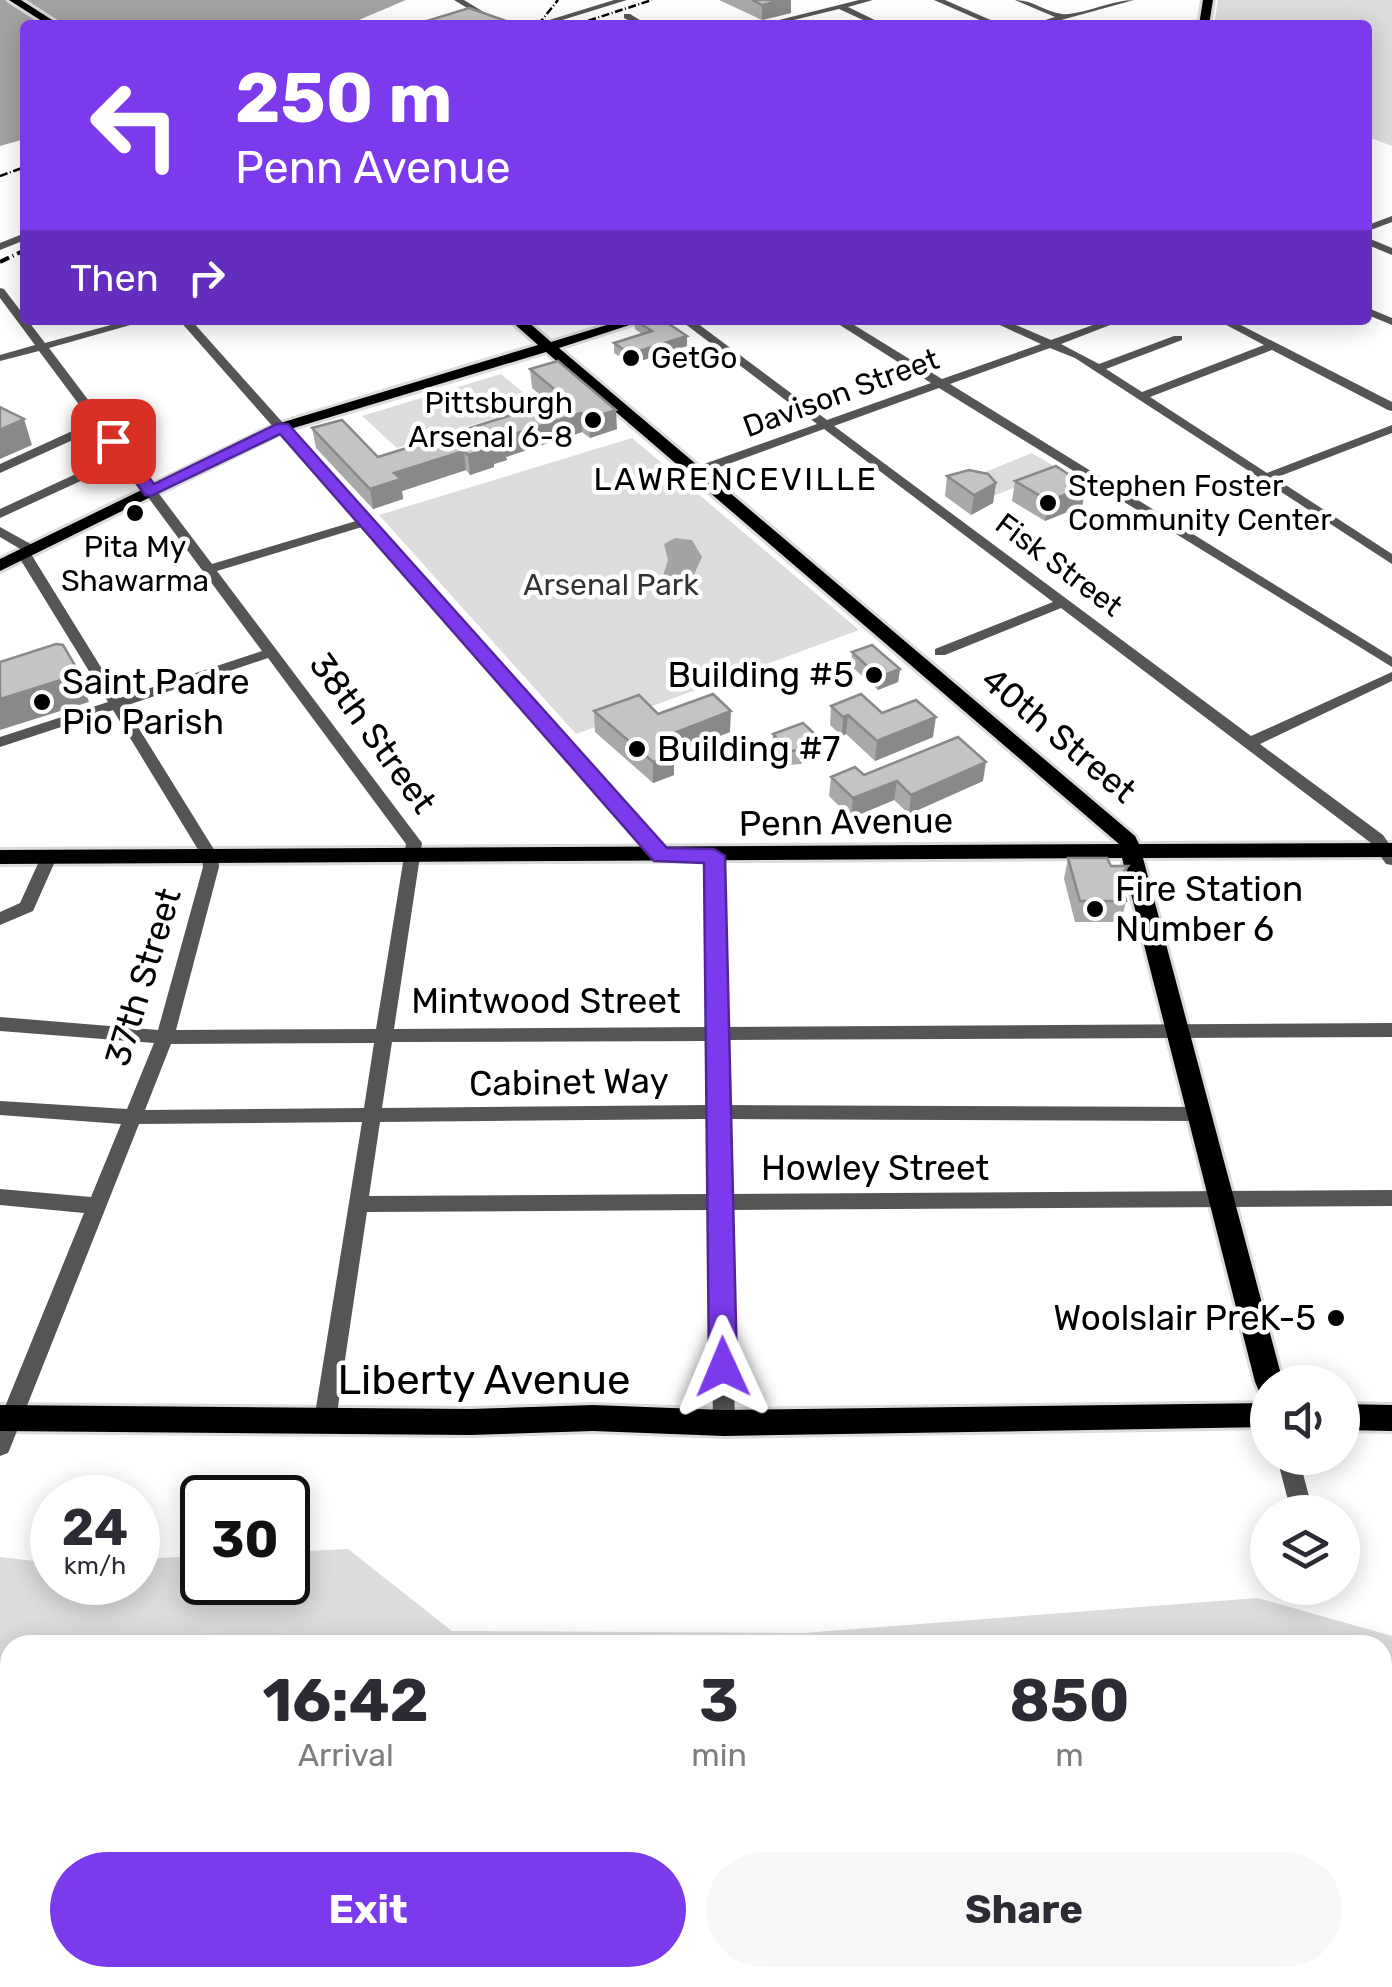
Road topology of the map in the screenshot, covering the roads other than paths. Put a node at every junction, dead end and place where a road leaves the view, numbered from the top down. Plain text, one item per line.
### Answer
1 (14, 0) edge
2 (458, 0) edge
3 (624, 0) edge
4 (869, 0) edge
5 (938, 0) edge
6 (1019, 0) edge
7 (1130, 0) edge
8 (840, 7) junction
9 (627, 16) dead end
10 (1062, 18) junction
11 (47, 20) edge
12 (492, 20) edge
13 (554, 20) edge
14 (635, 20) edge
15 (784, 20) edge
16 (869, 20) edge
17 (986, 20) edge
18 (1054, 20) edge
19 (1067, 20) edge
20 (0, 291) edge
21 (20, 318) edge
22 (26, 325) edge
23 (123, 325) edge
24 (190, 325) edge
25 (523, 325) edge
26 (620, 325) edge
27 (693, 325) edge
28 (846, 325) edge
29 (1008, 325) edge
30 (1232, 325) edge
31 (1101, 326) edge
32 (1178, 338) dead end
33 (1052, 344) junction
34 (547, 346) junction
35 (1272, 346) junction
36 (42, 347) junction
37 (0, 358) edge
38 (1098, 368) junction
39 (940, 384) junction
40 (1142, 396) junction
41 (1392, 407) edge
42 (99, 423) junction
43 (826, 425) junction
44 (282, 427) junction
45 (1392, 429) edge
46 (124, 456) junction
47 (0, 469) edge
48 (694, 472) junction
49 (1264, 478) junction
50 (151, 492) junction
51 (0, 514) edge
52 (366, 522) junction
53 (0, 531) edge
54 (1392, 545) edge
55 (1378, 551) junction
56 (28, 552) junction
57 (1392, 560) edge
58 (0, 566) edge
59 (209, 568) junction
60 (1063, 603) junction
61 (273, 652) junction
62 (940, 652) dead end
63 (1392, 663) edge
64 (1392, 676) edge
65 (116, 703) junction
66 (0, 742) edge
67 (1250, 742) junction
68 (1132, 853) junction
69 (1391, 854) edge
70 (415, 855) junction
71 (49, 856) junction
72 (210, 856) junction
73 (662, 856) junction
74 (714, 856) junction
75 (0, 857) edge
76 (0, 918) edge
77 (0, 1024) edge
78 (1178, 1030) junction
79 (1392, 1030) edge
80 (717, 1033) junction
81 (386, 1034) junction
82 (165, 1037) junction
83 (0, 1108) edge
84 (718, 1114) junction
85 (1200, 1114) junction
86 (373, 1116) junction
87 (132, 1118) junction
88 (0, 1197) edge
89 (1392, 1198) edge
90 (1222, 1199) junction
91 (720, 1202) junction
92 (360, 1204) junction
93 (97, 1206) junction
94 (1265, 1365) edge
95 (1250, 1416) edge
96 (1360, 1417) edge
97 (1392, 1418) edge
98 (325, 1420) junction
99 (724, 1422) junction
100 (3, 1428) edge

1 - 11 main road
2 - 12 street
3 - 13 street
4 - 8 street
5 - 17 street
6 - 10 street
7 - 10 street
8 - 15 street
8 - 16 street
9 - 14 street
10 - 18 street
10 - 19 street
20 - 21 street, 38th Street
22 - 36 street, 38th Street
23 - 36 street
24 - 44 street
25 - 34 main road, 40th Street
26 - 34 main road
27 - 43 street, Fisk Street
28 - 39 street
29 - 33 street
30 - 35 street
31 - 33 street, Davison Street
32 - 38 street
33 - 38 street
33 - 39 street, Davison Street
34 - 44 main road
34 - 48 main road, 40th Street
35 - 40 street
35 - 41 street
36 - 37 street
36 - 42 street, 38th Street
38 - 40 street
39 - 43 street, Davison Street
39 - 63 street
40 - 49 street
42 - 46 street, 38th Street
42 - 47 street
43 - 48 street, Davison Street
43 - 60 street, Fisk Street
44 - 50 main road
44 - 52 street
45 - 49 street
46 - 50 street, 38th Street
46 - 51 street
48 - 68 main road, 40th Street
49 - 55 street
50 - 56 main road
50 - 59 street, 38th Street
52 - 59 street
52 - 73 street
53 - 56 street, 37th Street
54 - 55 street
55 - 57 street
56 - 58 main road
56 - 65 street, 37th Street
59 - 61 street, 38th Street
60 - 62 street
60 - 67 street, Fisk Street
61 - 65 street
61 - 70 street, 38th Street
64 - 67 street
65 - 66 street
65 - 72 street, 37th Street
67 - 69 street, Fisk Street
68 - 69 main road, Penn Avenue
68 - 74 main road, Penn Avenue
68 - 78 main road, 40th Street
70 - 72 main road, Penn Avenue
70 - 73 main road, Penn Avenue
70 - 81 street, 38th Street
71 - 72 main road, Penn Avenue
71 - 75 main road, Penn Avenue
71 - 76 street
72 - 82 street, 37th Street
73 - 74 main road, Penn Avenue
74 - 80 street
77 - 82 street, Mintwood Street
78 - 79 street, Mintwood Street
78 - 80 street, Mintwood Street
78 - 85 main road, 40th Street
80 - 81 street, Mintwood Street
80 - 84 street
81 - 82 street, Mintwood Street
81 - 86 street, 38th Street
82 - 87 street, 37th Street
83 - 87 street, Cabinet Way
84 - 85 street, Cabinet Way
84 - 86 street, Cabinet Way
84 - 91 street
85 - 90 main road, 40th Street
86 - 87 street, Cabinet Way
86 - 92 street, 38th Street
87 - 93 street, 37th Street
88 - 93 street
89 - 90 street, Howley Street
90 - 91 street, Howley Street
90 - 94 main road, 40th Street
91 - 92 street, Howley Street
91 - 99 street
92 - 98 street, 38th Street
93 - 100 street, 37th Street
95 - 99 main road, Liberty Avenue
96 - 97 main road
98 - 99 main road, Liberty Avenue
98 - 100 main road, Liberty Avenue

